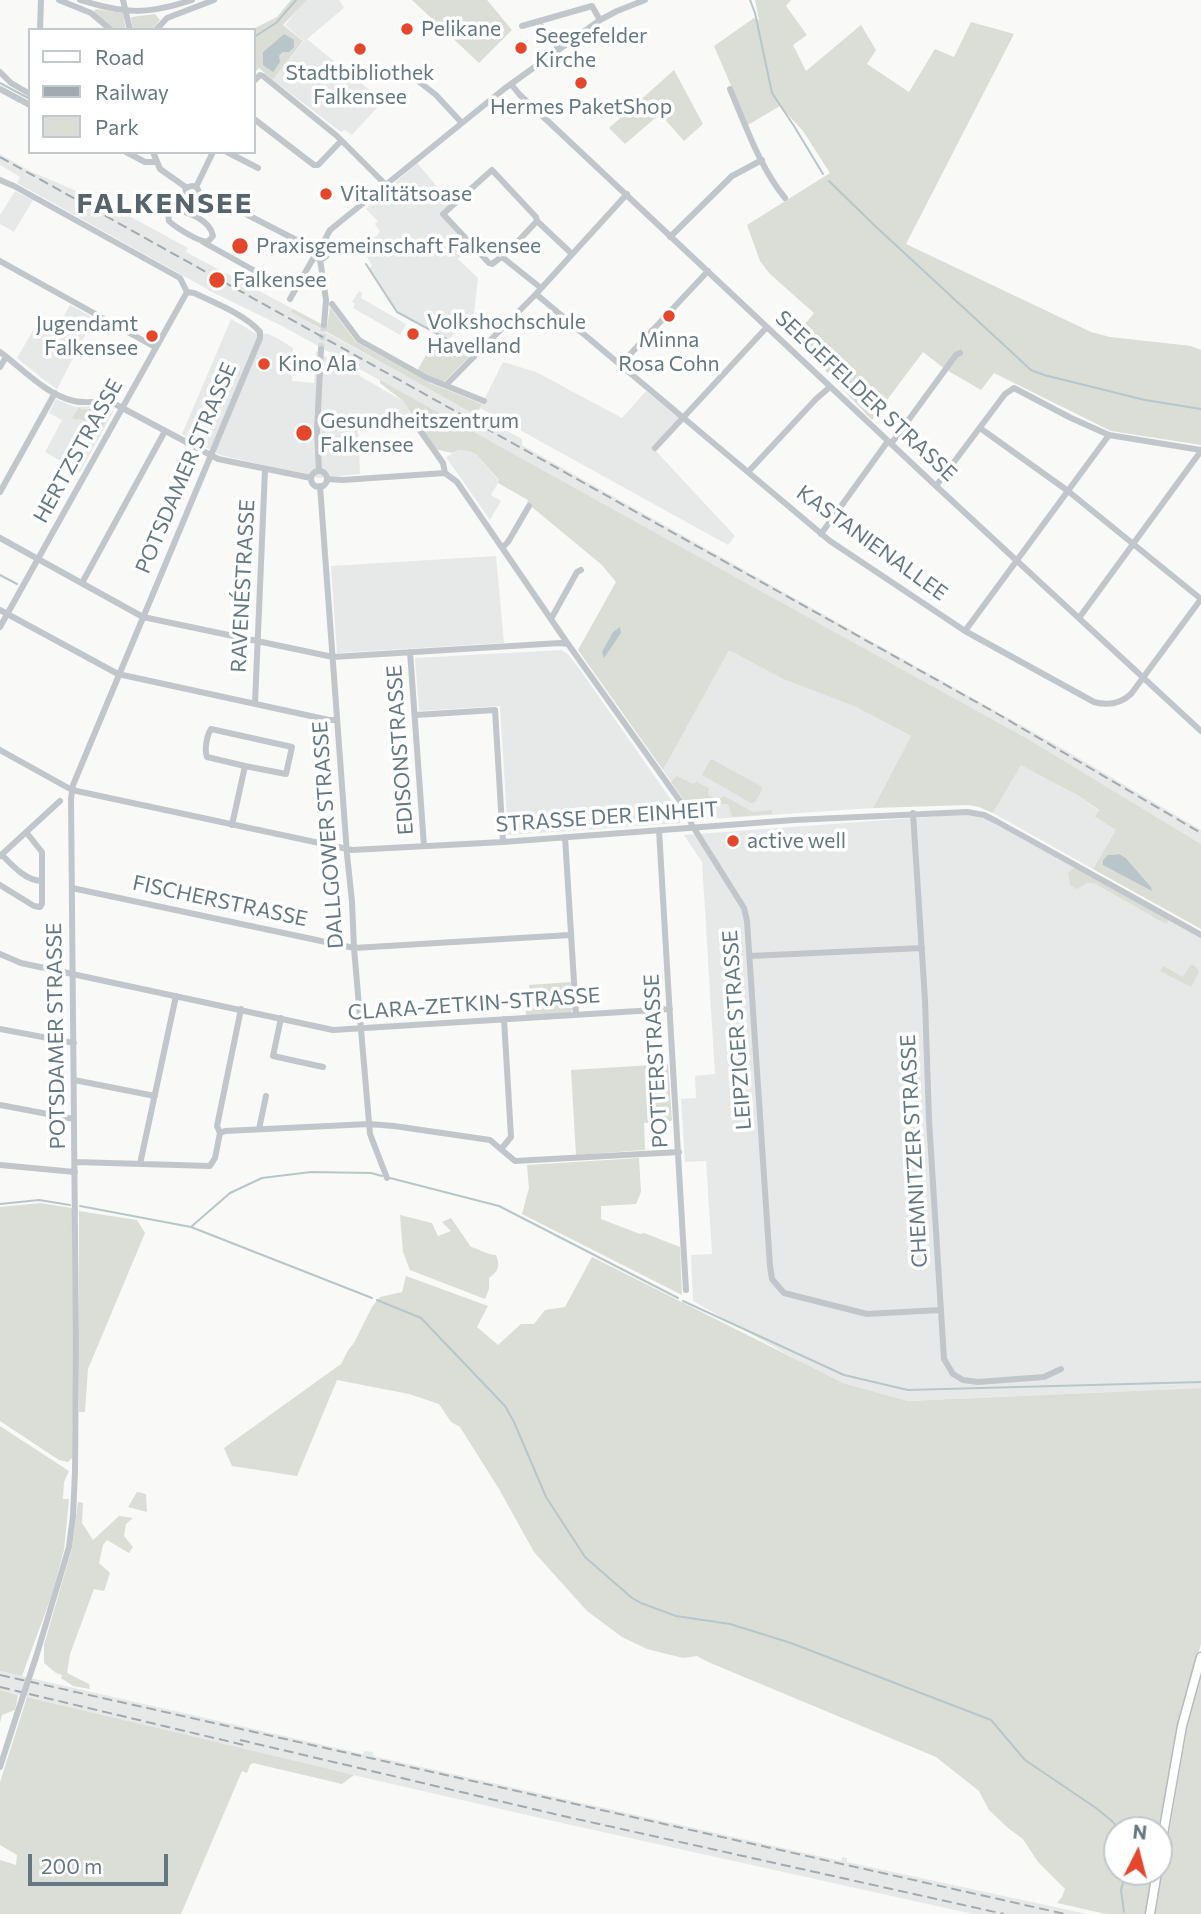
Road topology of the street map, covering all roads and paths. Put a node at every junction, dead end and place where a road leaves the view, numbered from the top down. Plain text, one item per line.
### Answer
1 (41, 0) edge
2 (59, 0) edge
3 (80, 0) edge
4 (124, 0) edge
5 (192, 0) edge
6 (214, 0) edge
7 (645, 0) edge
8 (93, 4) junction
9 (159, 9) junction
10 (126, 12) junction
11 (91, 13) junction
12 (600, 20) junction
13 (164, 21) junction
14 (538, 22) junction
15 (523, 26) dead end
16 (40, 28) edge
17 (108, 28) edge
18 (130, 28) edge
19 (158, 28) edge
20 (558, 48) junction
21 (399, 66) dead end
22 (0, 72) edge
23 (256, 79) edge
24 (511, 84) junction
25 (0, 89) edge
26 (730, 89) dead end
27 (28, 93) edge
28 (28, 104) edge
29 (256, 121) edge
30 (461, 122) junction
31 (341, 141) junction
32 (130, 154) edge
33 (154, 154) edge
34 (212, 154) edge
35 (231, 154) edge
36 (762, 160) junction
37 (156, 162) junction
38 (258, 168) dead end
39 (0, 180) edge
40 (386, 185) junction
41 (196, 187) junction
42 (187, 188) junction
43 (627, 194) junction
44 (199, 195) junction
45 (785, 198) dead end
46 (189, 199) junction
47 (172, 208) junction
48 (197, 217) junction
49 (537, 221) junction
50 (670, 237) junction
51 (203, 242) junction
52 (323, 243) junction
53 (312, 248) junction
54 (572, 254) junction
55 (502, 257) junction
56 (317, 258) junction
57 (0, 261) edge
58 (708, 271) junction
59 (290, 282) dead end
60 (538, 291) junction
61 (187, 292) junction
62 (290, 299) dead end
63 (332, 304) dead end
64 (324, 324) tunnel mouth
65 (767, 327) junction
66 (155, 347) junction
67 (321, 349) tunnel mouth
68 (960, 353) dead end
69 (3, 354) edge
70 (620, 365) junction
71 (0, 367) edge
72 (446, 385) junction
73 (830, 387) junction
74 (55, 393) junction
75 (484, 401) dead end
76 (122, 407) junction
77 (683, 417) junction
78 (414, 422) dead end
79 (980, 428) junction
80 (165, 432) junction
81 (1109, 435) junction
82 (889, 442) junction
83 (655, 448) dead end
84 (1201, 451) edge
85 (211, 456) junction
86 (265, 470) junction
87 (319, 471) junction
88 (748, 472) junction
89 (445, 473) junction
90 (311, 478) junction
91 (327, 479) junction
92 (320, 486) junction
93 (936, 486) junction
94 (1068, 491) junction
95 (0, 492) edge
96 (529, 506) dead end
97 (821, 534) junction
98 (0, 538) edge
99 (1133, 544) junction
100 (503, 547) junction
101 (37, 559) junction
102 (1017, 559) junction
103 (581, 570) dead end
104 (82, 583) junction
105 (1201, 599) edge
106 (0, 610) edge
107 (7, 614) junction
108 (143, 617) junction
109 (1079, 618) junction
110 (551, 619) junction
111 (0, 627) edge
112 (965, 631) junction
113 (258, 641) junction
114 (568, 644) junction
115 (410, 652) junction
116 (333, 657) junction
117 (118, 674) junction
118 (1143, 677) junction
119 (255, 703) junction
120 (416, 715) junction
121 (337, 720) junction
122 (1201, 731) edge
123 (0, 750) edge
124 (245, 766) junction
125 (72, 790) junction
126 (60, 801) dead end
127 (913, 813) junction
128 (232, 825) junction
129 (695, 828) junction
130 (659, 830) junction
131 (26, 832) junction
132 (565, 837) junction
133 (503, 842) junction
134 (424, 846) junction
135 (346, 849) junction
136 (1, 854) edge
137 (41, 881) junction
138 (0, 885) edge
139 (72, 888) junction
140 (570, 935) junction
141 (1201, 935) edge
142 (354, 948) junction
143 (922, 948) junction
144 (0, 954) edge
145 (750, 956) junction
146 (73, 974) junction
147 (176, 996) junction
148 (241, 1009) junction
149 (670, 1009) junction
150 (576, 1014) junction
151 (281, 1018) junction
152 (504, 1018) junction
153 (0, 1029) edge
154 (361, 1029) junction
155 (74, 1043) junction
156 (323, 1067) dead end
157 (74, 1080) junction
158 (155, 1096) junction
159 (266, 1096) dead end
160 (0, 1105) edge
161 (74, 1119) junction
162 (369, 1124) junction
163 (259, 1129) junction
164 (220, 1133) junction
165 (502, 1148) junction
166 (679, 1152) junction
167 (75, 1162) junction
168 (140, 1164) junction
169 (0, 1165) edge
170 (75, 1172) junction
171 (387, 1178) dead end
172 (686, 1290) dead end
173 (940, 1310) junction
174 (1061, 1369) dead end
175 (1201, 1657) edge
176 (0, 1767) edge
177 (1166, 1816) edge
178 (1155, 1886) edge
179 (1150, 1913) edge

1 - 16 street
2 - 11 street
3 - 8 street
4 - 10 street
5 - 9 street
6 - 13 street
7 - 12 street
8 - 10 street
8 - 11 street
9 - 10 street
9 - 13 street
10 - 18 street
11 - 17 street
12 - 14 street
12 - 20 street
13 - 19 street
14 - 15 street
14 - 20 street
20 - 24 street
21 - 30 street
22 - 27 street
23 - 31 street
24 - 30 street
24 - 43 street, SEEGEFELDER STRASSE
25 - 28 street
26 - 36 street
29 - 31 street
30 - 40 street
31 - 40 street
32 - 37 street
33 - 37 street
34 - 41 street
35 - 38 street
36 - 45 street
36 - 50 street
37 - 42 street
39 - 61 street
40 - 52 street
41 - 42 street
41 - 44 street
42 - 46 street
43 - 50 street, SEEGEFELDER STRASSE
43 - 54 street
44 - 46 street
44 - 53 street
46 - 47 street
46 - 48 street
47 - 48 street
47 - 51 street
48 - 51 street
49 - 54 street
49 - 55 street
49 - 55 street
50 - 58 street, SEEGEFELDER STRASSE
51 - 59 street
52 - 53 street
52 - 56 street
53 - 56 street
54 - 60 street
55 - 60 street, KASTANIENALLEE
56 - 62 street
56 - 64 street
57 - 66 street
58 - 65 street, SEEGEFELDER STRASSE
58 - 70 street
60 - 70 street, KASTANIENALLEE
60 - 72 street
61 - 66 street, HERTZSTRASSE
61 - 85 street, POTSDAMER STRASSE
63 - 72 street
65 - 73 street, SEEGEFELDER STRASSE
65 - 77 street
66 - 76 street, HERTZSTRASSE
67 - 87 street
68 - 82 street
69 - 71 street
69 - 74 street
70 - 77 street, KASTANIENALLEE
72 - 75 street
73 - 82 street, SEEGEFELDER STRASSE
73 - 88 street
74 - 76 street
74 - 95 street
76 - 80 street
76 - 101 street, HERTZSTRASSE
77 - 83 street
77 - 88 street, KASTANIENALLEE
78 - 89 street, LEIPZIGER STRASSE
79 - 81 street
79 - 93 street
79 - 94 street
80 - 85 street
80 - 104 street
81 - 84 street
81 - 94 street
82 - 93 street, SEEGEFELDER STRASSE
82 - 97 street
84 - 99 street
85 - 86 street
85 - 108 street, POTSDAMER STRASSE
86 - 90 street
86 - 113 street, RAVENÉSTRASSE
87 - 90 street
87 - 91 street
88 - 97 street, KASTANIENALLEE
89 - 91 street
89 - 100 street, LEIPZIGER STRASSE
90 - 92 street
91 - 92 street
92 - 116 street, DALLGOWER STRASSE
93 - 102 street, SEEGEFELDER STRASSE
94 - 99 street
94 - 102 street
96 - 100 street
97 - 112 street, KASTANIENALLEE
98 - 101 street
99 - 105 street
99 - 109 street
100 - 110 street, LEIPZIGER STRASSE
101 - 104 street
101 - 107 street, HERTZSTRASSE
102 - 109 street, SEEGEFELDER STRASSE
102 - 112 street
103 - 110 street
104 - 108 street
105 - 118 street, KASTANIENALLEE
106 - 107 street
107 - 111 street, HERTZSTRASSE
107 - 117 street
108 - 113 street
108 - 117 street, POTSDAMER STRASSE
109 - 118 street, SEEGEFELDER STRASSE
110 - 114 street, LEIPZIGER STRASSE
112 - 118 street, KASTANIENALLEE
113 - 116 street
113 - 119 street, RAVENÉSTRASSE
114 - 115 street
114 - 129 street, LEIPZIGER STRASSE
115 - 116 street
115 - 120 street, EDISONSTRASSE
116 - 121 street, DALLGOWER STRASSE
117 - 119 street
117 - 125 street, POTSDAMER STRASSE
118 - 122 street, SEEGEFELDER STRASSE
119 - 121 street
120 - 133 street
120 - 134 street, EDISONSTRASSE
121 - 135 street, DALLGOWER STRASSE
123 - 125 street, STRASSE DER EINHEIT
124 - 124 street
124 - 128 street
125 - 128 street, STRASSE DER EINHEIT
125 - 139 street, POTSDAMER STRASSE
126 - 131 street
127 - 129 street, STRASSE DER EINHEIT
127 - 141 street, STRASSE DER EINHEIT
127 - 143 street, CHEMNITZER STRASSE
128 - 135 street, STRASSE DER EINHEIT
129 - 130 street, STRASSE DER EINHEIT
129 - 145 street, LEIPZIGER STRASSE
130 - 132 street, STRASSE DER EINHEIT
130 - 149 street, POTTERSTRASSE
131 - 136 street
131 - 137 street
132 - 133 street, STRASSE DER EINHEIT
132 - 140 street
133 - 134 street, STRASSE DER EINHEIT
134 - 135 street, STRASSE DER EINHEIT
135 - 142 street, DALLGOWER STRASSE
136 - 137 street
137 - 138 street
139 - 142 street, FISCHERSTRASSE
139 - 146 street, POTSDAMER STRASSE
140 - 142 street, FISCHERSTRASSE
140 - 150 street
142 - 154 street, DALLGOWER STRASSE
143 - 145 street
143 - 173 street, CHEMNITZER STRASSE
144 - 146 street, CLARA-ZETKIN-STRASSE
145 - 173 street, LEIPZIGER STRASSE
146 - 147 street, CLARA-ZETKIN-STRASSE
146 - 155 street, POTSDAMER STRASSE
147 - 148 street, CLARA-ZETKIN-STRASSE
147 - 158 street
148 - 151 street, CLARA-ZETKIN-STRASSE
148 - 164 street
149 - 150 street, CLARA-ZETKIN-STRASSE
149 - 166 street, POTTERSTRASSE
150 - 152 street, CLARA-ZETKIN-STRASSE
151 - 154 street, CLARA-ZETKIN-STRASSE
151 - 156 street
152 - 154 street, CLARA-ZETKIN-STRASSE
152 - 165 street
153 - 155 street
154 - 162 street, DALLGOWER STRASSE
155 - 157 street, POTSDAMER STRASSE
157 - 158 street
157 - 161 street, POTSDAMER STRASSE
158 - 168 street
159 - 163 street
160 - 161 street
161 - 167 street, POTSDAMER STRASSE
162 - 163 street
162 - 165 street
162 - 171 street, DALLGOWER STRASSE
163 - 164 street
164 - 168 street
165 - 166 street
166 - 172 street, POTTERSTRASSE
167 - 168 street
167 - 170 street, POTSDAMER STRASSE
169 - 170 street
170 - 176 street, POTSDAMER STRASSE, bridge
173 - 174 street, CHEMNITZER STRASSE
175 - 177 main road
178 - 179 main road

